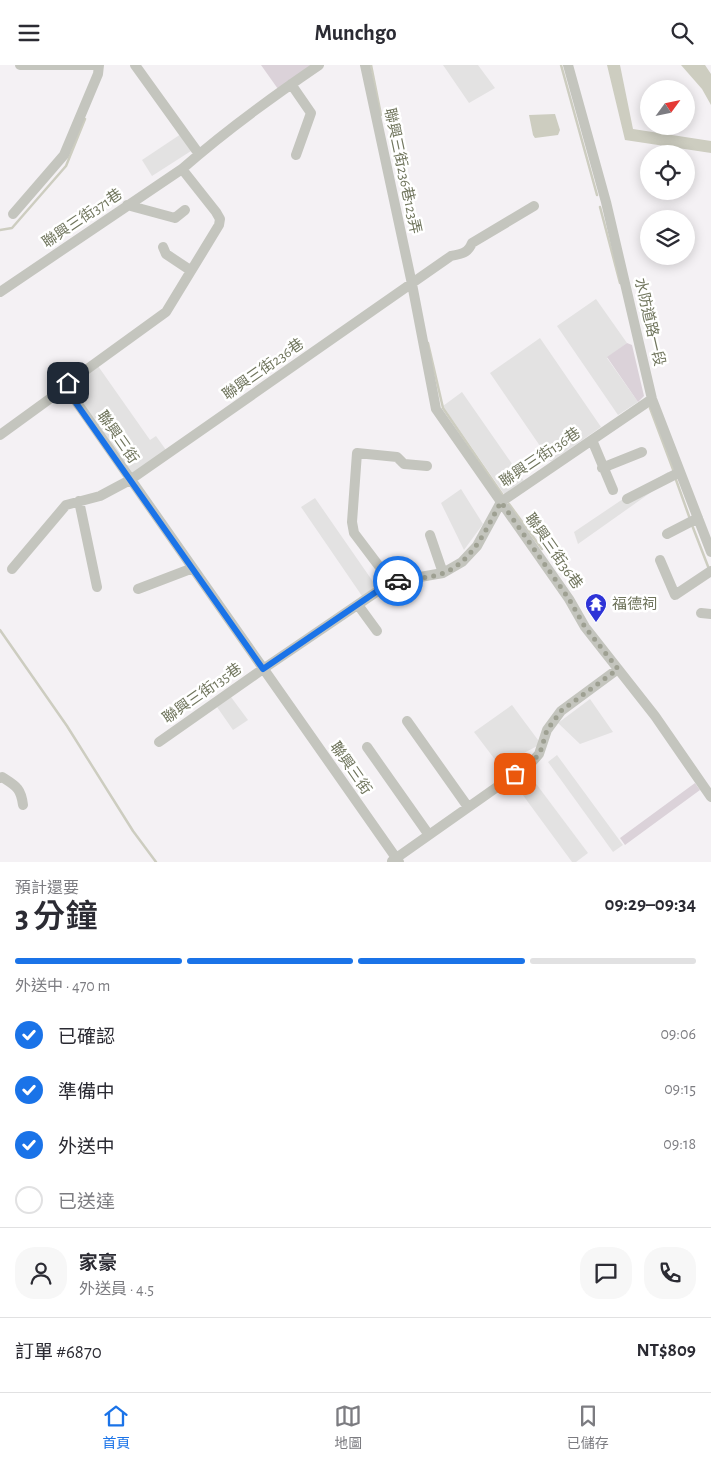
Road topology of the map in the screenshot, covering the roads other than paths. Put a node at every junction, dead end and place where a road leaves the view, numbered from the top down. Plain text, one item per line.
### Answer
1 (20, 65) edge
2 (99, 65) edge
3 (135, 65) edge
4 (319, 65) edge
5 (365, 65) edge
6 (568, 65) edge
7 (291, 84) junction
8 (199, 154) junction
9 (296, 155) dead end
10 (182, 169) junction
11 (127, 205) junction
12 (534, 206) dead end
13 (185, 210) dead end
14 (13, 214) dead end
15 (163, 247) dead end
16 (190, 270) junction
17 (412, 284) junction
18 (0, 292) edge
19 (66, 387) junction
20 (652, 399) junction
21 (0, 435) edge
22 (592, 440) junction
23 (642, 452) dead end
24 (428, 466) dead end
25 (602, 468) junction
26 (677, 474) junction
27 (130, 480) junction
28 (613, 490) dead end
29 (627, 499) dead end
30 (79, 501) junction
31 (501, 502) junction
32 (693, 520) junction
33 (667, 534) dead end
34 (430, 535) dead end
35 (711, 552) edge
36 (660, 560) dead end
37 (193, 568) junction
38 (12, 569) dead end
39 (709, 572) edge
40 (443, 573) junction
41 (392, 581) junction
42 (96, 587) dead end
43 (138, 589) dead end
44 (358, 605) junction
45 (377, 631) dead end
46 (263, 669) junction
47 (618, 669) junction
48 (407, 721) dead end
49 (159, 742) dead end
50 (367, 747) dead end
51 (0, 778) edge
52 (711, 797) edge
53 (23, 805) dead end
54 (468, 807) junction
55 (429, 835) junction
56 (396, 861) edge

1 - 2 street
2 - 14 street
3 - 8 street
4 - 7 street
5 - 17 street, 聯興三街236巷123弄
6 - 20 street, 水防道路一段
7 - 8 street
7 - 9 street
8 - 10 street
10 - 11 street, 聯興三街371巷
10 - 16 street
11 - 13 street
11 - 18 street, 聯興三街371巷
12 - 17 street, 聯興三街236巷
15 - 16 street
16 - 19 street
17 - 27 street, 聯興三街236巷
17 - 31 street
19 - 21 street
19 - 27 street, 聯興三街
20 - 22 street, 聯興三街136巷
20 - 26 street, 水防道路一段
22 - 25 street
22 - 31 street, 聯興三街136巷
23 - 25 street
24 - 41 street
25 - 28 street
26 - 29 street
26 - 32 street, 水防道路一段
27 - 30 street, 聯興三街236巷
27 - 37 street, 聯興三街
30 - 38 street, 聯興三街236巷
30 - 42 street
31 - 40 street, 聯興三街136巷
31 - 47 street, 聯興三街36巷
32 - 33 street
32 - 35 street, 水防道路一段
34 - 40 street
36 - 39 street
37 - 43 street
37 - 46 street, 聯興三街
40 - 41 street, 聯興三街136巷
41 - 44 street, 聯興三街136巷
44 - 45 street
44 - 46 street, 聯興三街136巷
46 - 49 street, 聯興三街135巷
46 - 56 street, 聯興三街
47 - 52 street, 聯興三街36巷
47 - 54 street
48 - 54 street
50 - 55 street
51 - 53 street
54 - 55 street
55 - 56 street

